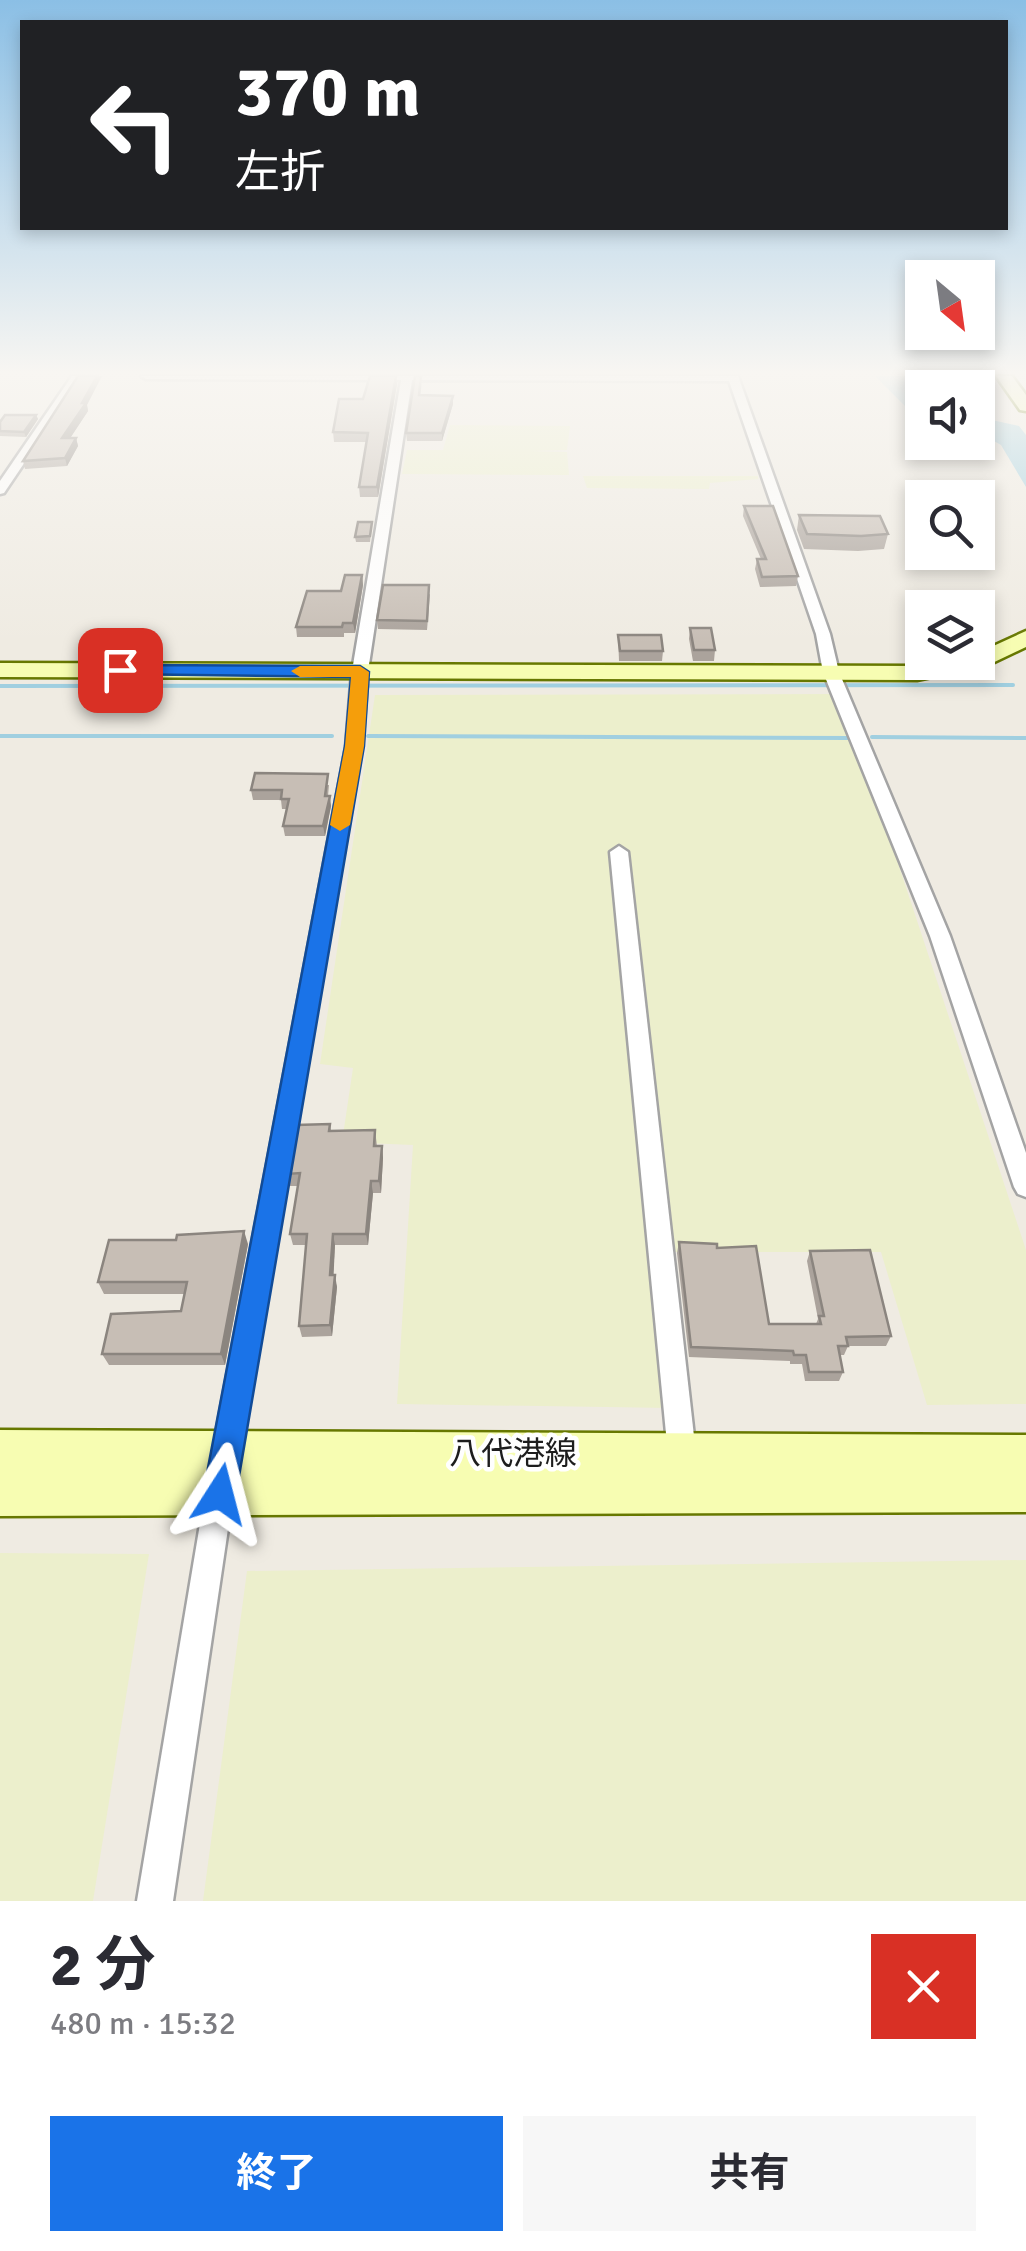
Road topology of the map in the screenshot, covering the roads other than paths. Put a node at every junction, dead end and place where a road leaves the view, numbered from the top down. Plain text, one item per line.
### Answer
1 (17, 465) edge
2 (393, 465) edge
3 (764, 465) edge
4 (0, 490) edge
5 (1026, 638) edge
6 (995, 653) edge
7 (0, 670) edge
8 (905, 674) edge
9 (359, 681) junction
10 (836, 681) junction
11 (619, 852) dead end
12 (1026, 1188) edge
13 (0, 1451) edge
14 (226, 1451) junction
15 (682, 1454) junction
16 (1026, 1456) edge
17 (1026, 1490) edge
18 (0, 1494) edge
19 (220, 1494) junction
20 (155, 1901) edge

1 - 4 street
2 - 9 street
3 - 10 street
5 - 6 street
7 - 9 street
8 - 10 street
9 - 10 street
9 - 14 street
10 - 12 street
11 - 15 street
13 - 14 street, 八代港線
14 - 15 street, 八代港線
14 - 19 street
15 - 16 street, 八代港線
17 - 19 street, 八代港線
18 - 19 street, 八代港線
19 - 20 street

